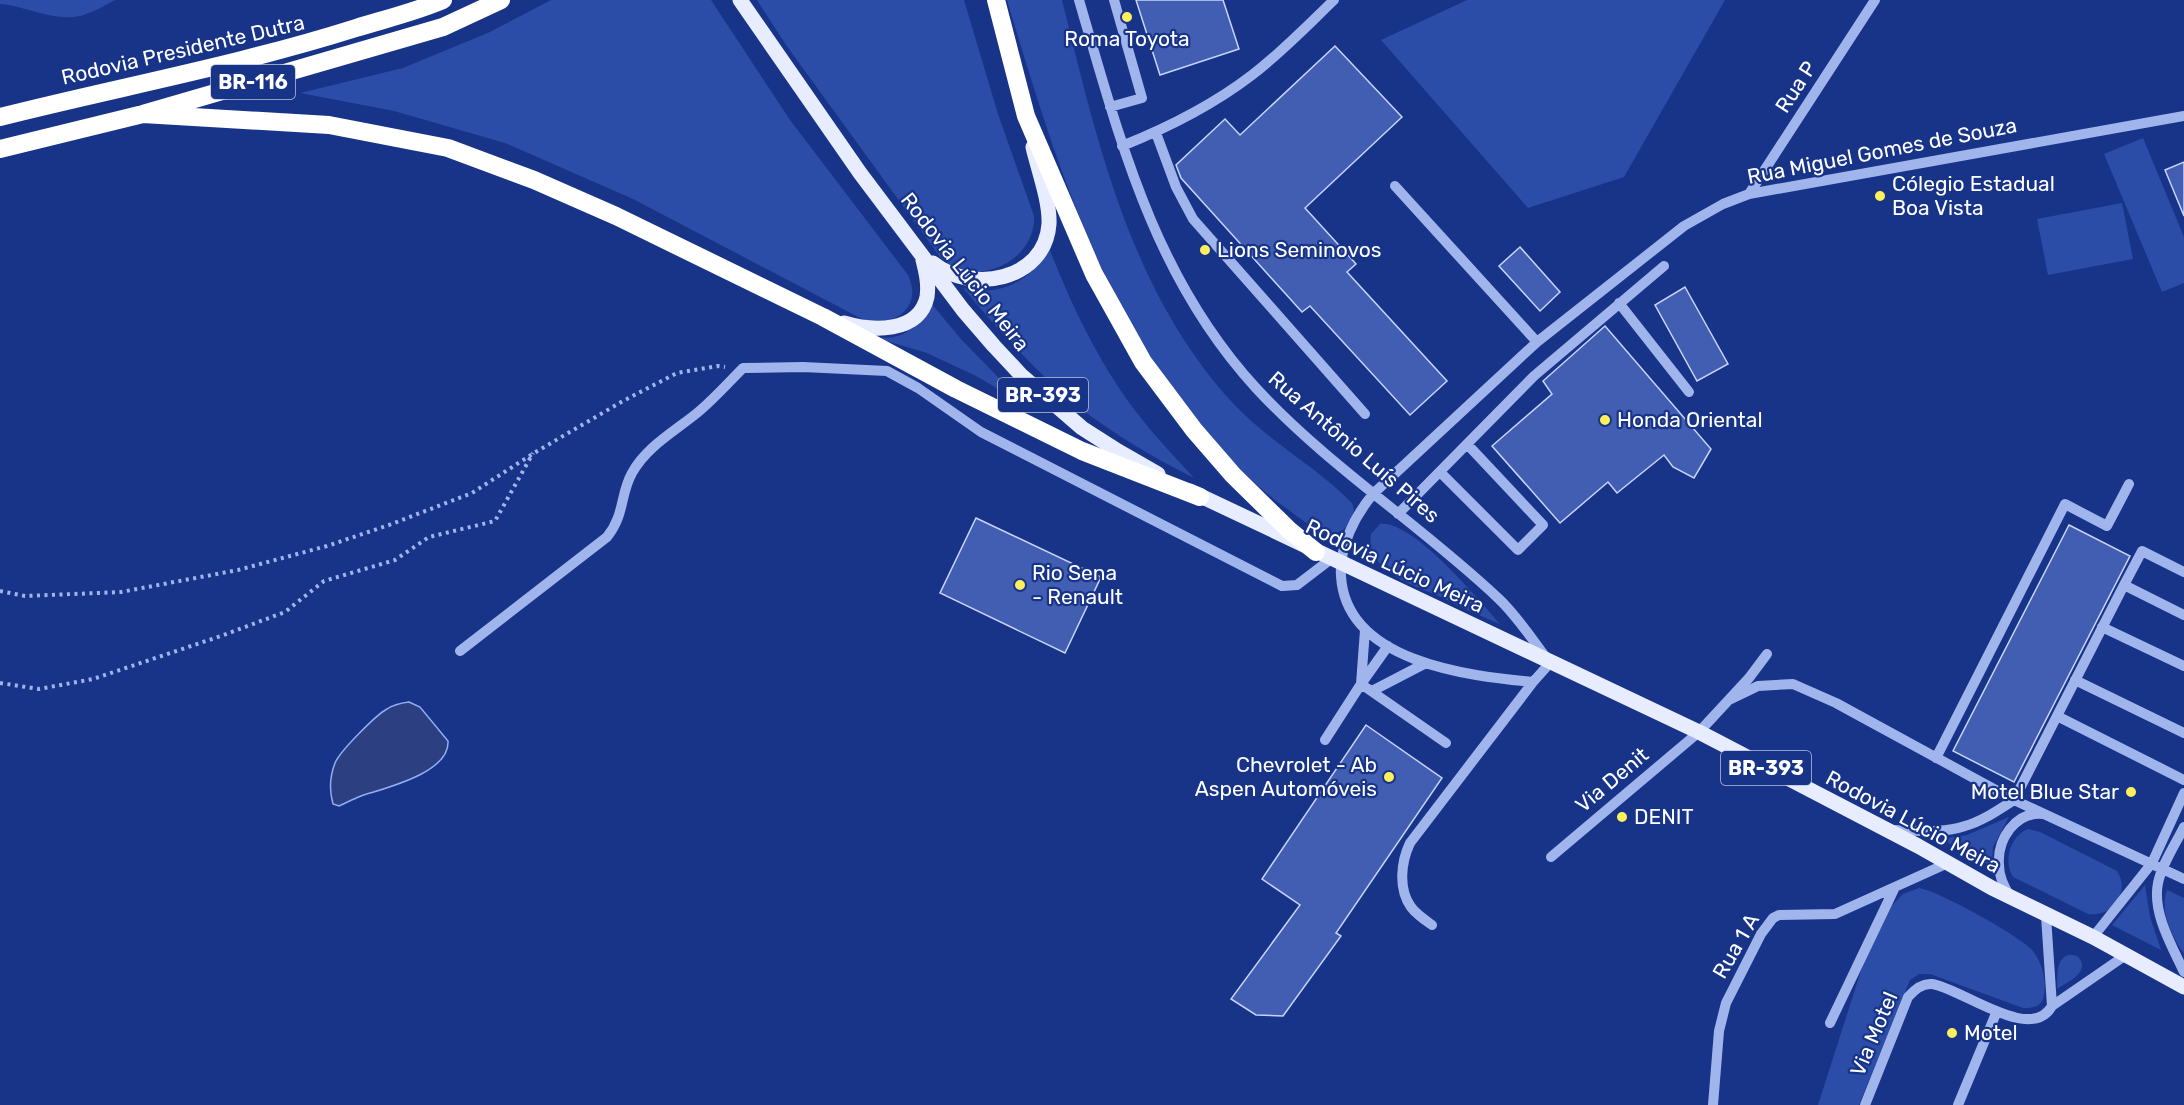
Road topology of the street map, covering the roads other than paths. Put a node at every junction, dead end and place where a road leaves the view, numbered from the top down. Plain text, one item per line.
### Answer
1 (443, 0) edge
2 (501, 0) edge
3 (740, 0) edge
4 (996, 0) edge
5 (1079, 0) edge
6 (1114, 0) edge
7 (1875, 0) edge
8 (1332, 1) edge
9 (1110, 106) junction
10 (143, 114) junction
11 (1026, 116) junction
12 (2184, 116) edge
13 (0, 117) edge
14 (1155, 133) junction
15 (1122, 146) junction
16 (0, 149) edge
17 (1395, 186) dead end
18 (1749, 194) junction
19 (921, 254) junction
20 (1664, 266) dead end
21 (1618, 303) junction
22 (823, 317) junction
23 (1537, 342) junction
24 (889, 363) junction
25 (1689, 392) dead end
26 (1365, 414) dead end
27 (1467, 444) junction
28 (1440, 472) junction
29 (2129, 484) dead end
30 (1374, 493) junction
31 (1200, 497) junction
32 (1398, 513) junction
33 (1329, 558) junction
34 (2184, 573) edge
35 (2124, 585) junction
36 (2184, 615) edge
37 (2102, 627) junction
38 (1365, 630) junction
39 (1388, 646) junction
40 (460, 651) dead end
41 (1767, 654) dead end
42 (1426, 663) junction
43 (1550, 663) junction
44 (2184, 666) edge
45 (2075, 681) junction
46 (1533, 682) junction
47 (1361, 684) junction
48 (1372, 691) junction
49 (1731, 699) junction
50 (2057, 716) junction
51 (1699, 732) junction
52 (2184, 733) edge
53 (1325, 740) dead end
54 (1446, 743) dead end
55 (1936, 758) junction
56 (2184, 780) edge
57 (2184, 793) edge
58 (2014, 800) junction
59 (2046, 815) junction
60 (2184, 827) edge
61 (1883, 830) junction
62 (1551, 857) dead end
63 (1948, 863) junction
64 (2152, 863) junction
65 (2164, 868) junction
66 (2184, 879) edge
67 (1895, 886) junction
68 (2012, 898) junction
69 (2046, 916) junction
70 (1432, 925) dead end
71 (2093, 937) junction
72 (2126, 955) junction
73 (2184, 972) edge
74 (2184, 987) edge
75 (2052, 1006) junction
76 (1998, 1011) junction
77 (1830, 1023) dead end
78 (1713, 1105) edge
79 (1865, 1105) edge
80 (1958, 1105) edge

1 - 13 highway, Rodovia Presidente Dutra / BR-116
2 - 10 highway, Rodovia Presidente Dutra / BR-116
3 - 19 main road, Rodovia Lúcio Meira / BR-393
4 - 11 highway
5 - 9 street, Rua Antônio Luís Pires
6 - 9 street
7 - 18 street, Rua P
8 - 14 street
9 - 15 street, Rua Antônio Luís Pires
10 - 16 highway, Rodovia Presidente Dutra / BR-116
10 - 22 highway
11 - 19 main road
11 - 33 highway
12 - 18 street, Rua Miguel Gomes de Souza
14 - 15 street
14 - 26 street
15 - 30 street, Rua Antônio Luís Pires
17 - 23 street
18 - 23 street, Rua Miguel Gomes de Souza
19 - 22 main road
19 - 31 main road, Rodovia Lúcio Meira / BR-393
20 - 21 street
21 - 25 street
21 - 27 street
22 - 24 highway
23 - 30 street, Rua Miguel Gomes de Souza
24 - 31 highway
24 - 33 street
24 - 40 street
27 - 28 street
27 - 28 street
28 - 32 street
29 - 55 street
30 - 32 street, Rua Antônio Luís Pires
30 - 33 street, Rua Miguel Gomes de Souza
31 - 33 main road, Rodovia Lúcio Meira / BR-393
32 - 43 street, Rua Antônio Luís Pires
33 - 38 street
33 - 43 main road, Rodovia Lúcio Meira / BR-393
34 - 35 street
35 - 36 street
35 - 37 street
37 - 44 street
37 - 45 street
38 - 39 street
38 - 47 street
39 - 42 street
39 - 47 street
41 - 49 street, Via Denit
42 - 46 street
42 - 48 street
43 - 46 street
43 - 51 main road, Rodovia Lúcio Meira / BR-393
45 - 50 street
45 - 52 street
46 - 70 street
47 - 48 street
47 - 53 street
48 - 54 street
49 - 51 street, Via Denit
49 - 55 street
50 - 56 street
50 - 58 street
51 - 61 main road, Rodovia Lúcio Meira / BR-393
51 - 62 street, Via Denit
55 - 58 street
57 - 64 street
58 - 59 street
58 - 61 street
59 - 64 street
59 - 68 street
60 - 65 street
61 - 63 main road, Rodovia Lúcio Meira / BR-393
63 - 67 street, Rua 1 A
63 - 68 main road, Rodovia Lúcio Meira / BR-393
64 - 65 street
64 - 71 street
65 - 66 street
65 - 73 street
67 - 77 street
67 - 78 street, Rua 1 A
68 - 69 main road, Rodovia Lúcio Meira / BR-393
69 - 71 main road, Rodovia Lúcio Meira / BR-393
69 - 75 street
71 - 72 main road, Rodovia Lúcio Meira / BR-393
72 - 74 main road, Rodovia Lúcio Meira / BR-393
72 - 75 street, Via Motel
75 - 76 street, Via Motel
76 - 79 street, Via Motel
76 - 80 street

